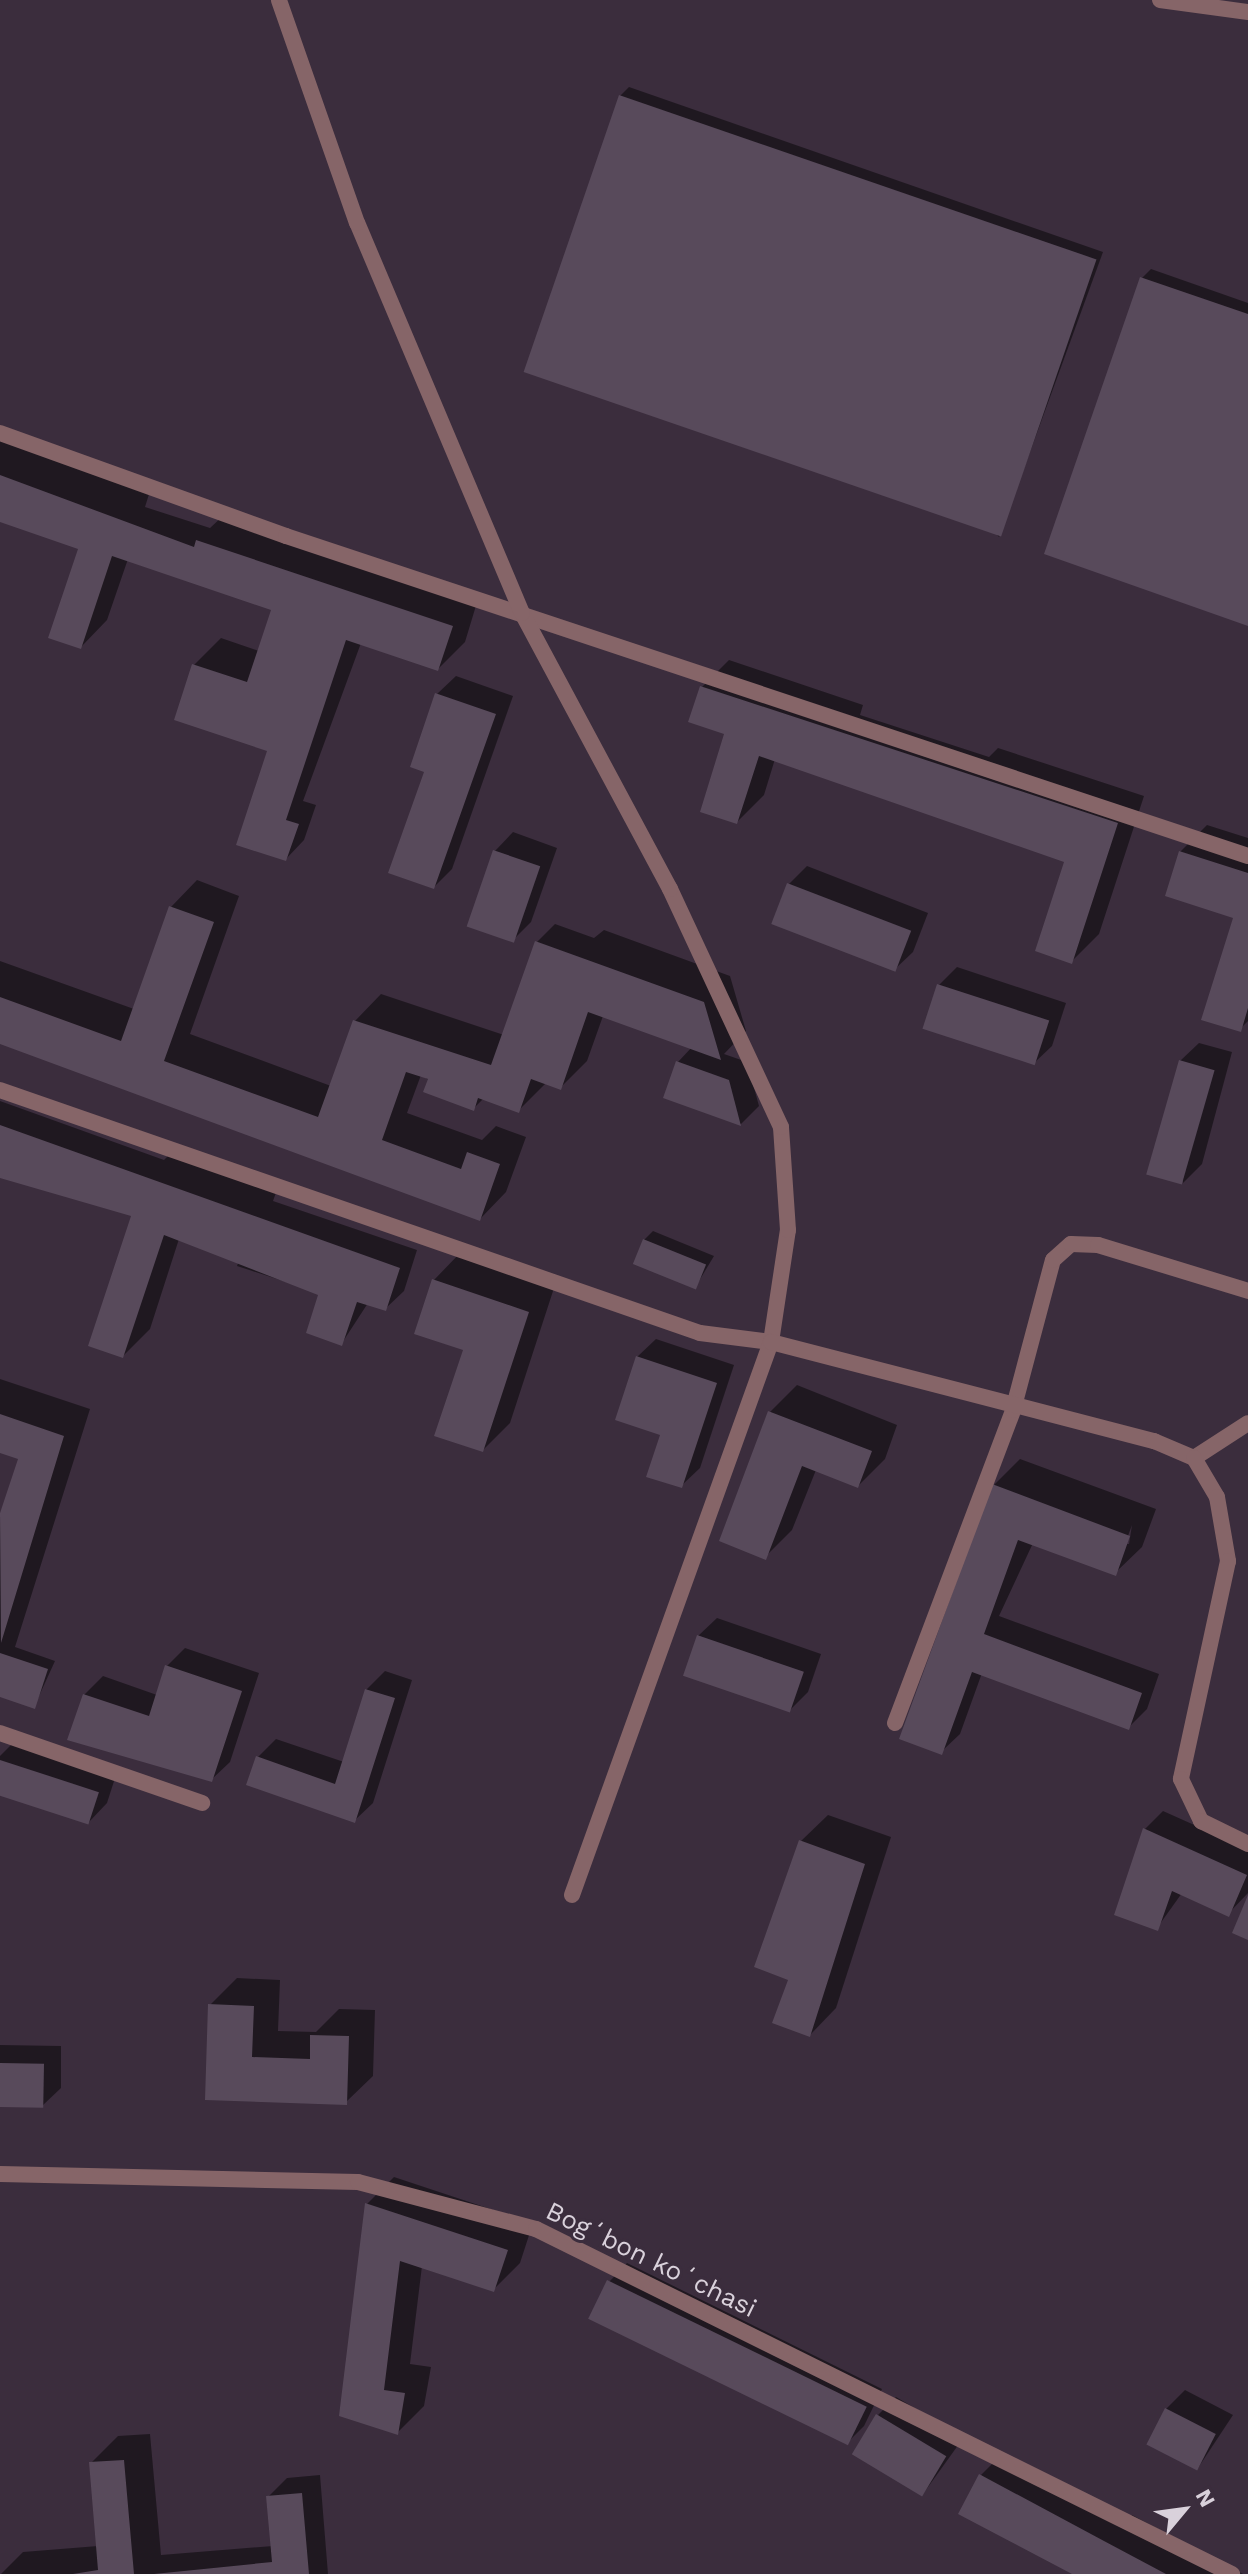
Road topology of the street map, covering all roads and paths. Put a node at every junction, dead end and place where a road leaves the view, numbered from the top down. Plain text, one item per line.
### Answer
1 (279, 0) edge
2 (1160, 0) edge
3 (1248, 12) edge
4 (0, 433) edge
5 (522, 613) junction
6 (1248, 856) edge
7 (0, 1090) edge
8 (1248, 1291) edge
9 (771, 1342) junction
10 (1013, 1410) junction
11 (1248, 1423) edge
12 (1194, 1458) junction
13 (895, 1723) dead end
14 (0, 1733) edge
15 (202, 1803) dead end
16 (1248, 1844) edge
17 (572, 1895) dead end
18 (0, 2174) edge
19 (1232, 2574) edge

1 - 5 street
2 - 3 street
4 - 5 street
5 - 6 street
5 - 9 street
7 - 9 street
8 - 10 street
9 - 10 street
9 - 17 street
10 - 12 street
10 - 13 street
11 - 12 street
12 - 16 street
14 - 15 street
18 - 19 street, Bogʻbon koʻchasi

